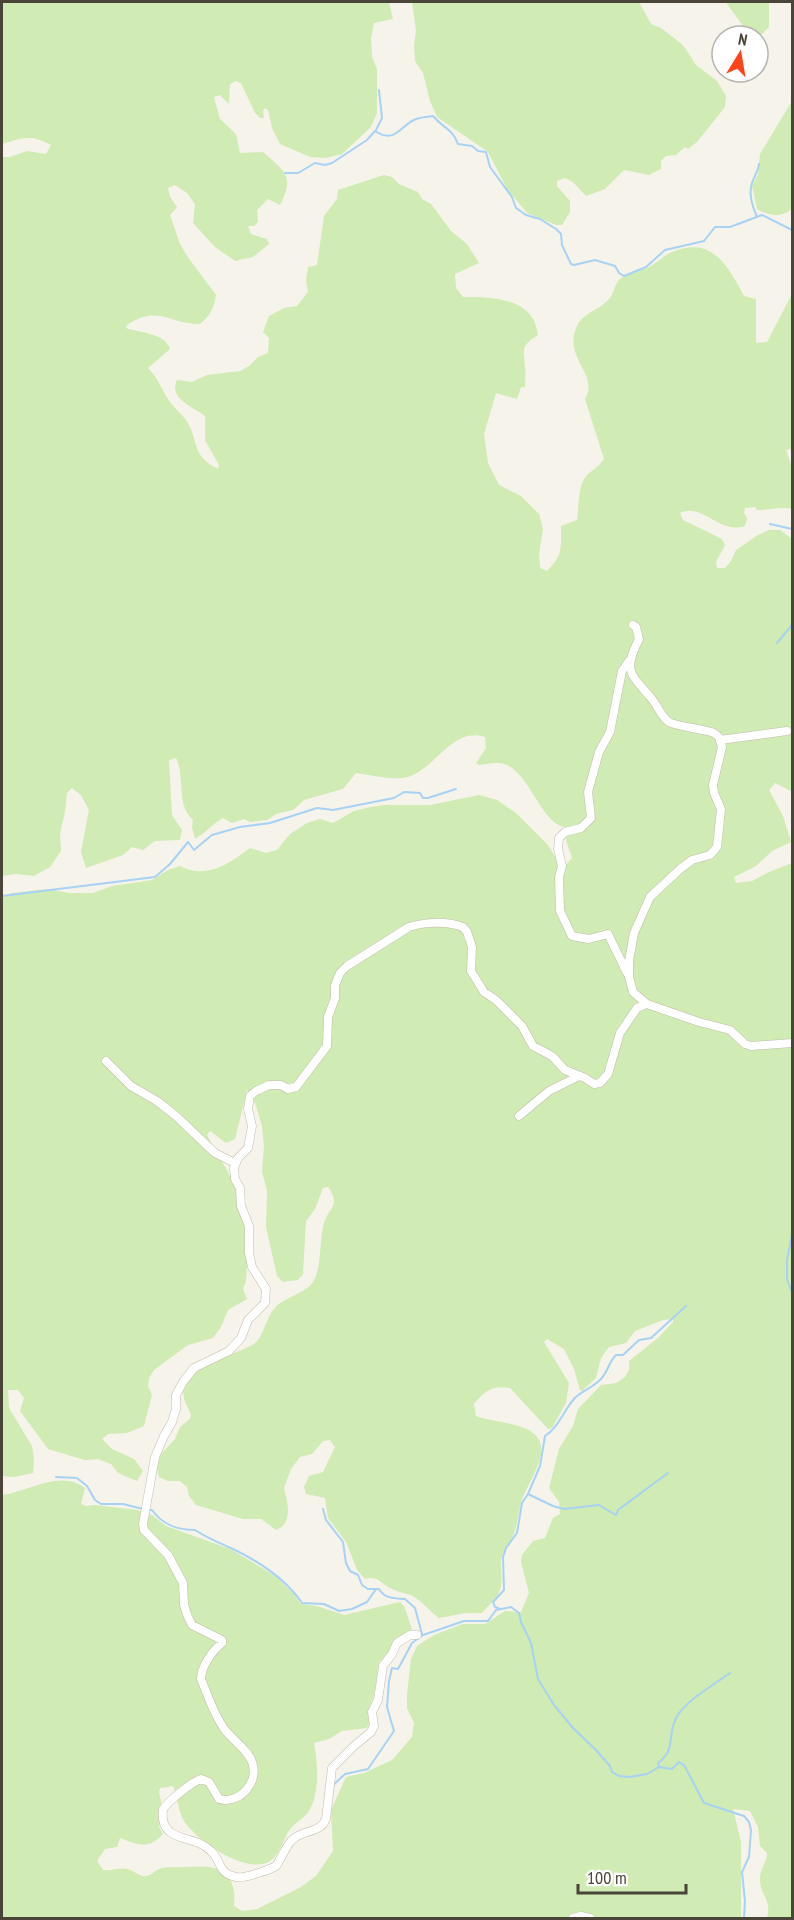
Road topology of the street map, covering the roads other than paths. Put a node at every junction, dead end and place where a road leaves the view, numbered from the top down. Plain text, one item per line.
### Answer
1 (633, 625) dead end
2 (630, 659) junction
3 (787, 731) dead end
4 (720, 740) junction
5 (629, 977) junction
6 (646, 1004) junction
7 (792, 1042) edge
8 (106, 1061) dead end
9 (579, 1076) junction
10 (519, 1116) dead end
11 (235, 1163) junction
12 (417, 1635) dead end
13 (573, 1918) edge
14 (590, 1918) edge

1 - 2 street
2 - 4 street
2 - 5 street
3 - 4 street
4 - 5 street
5 - 6 street
6 - 7 street
6 - 9 street
8 - 11 street
9 - 10 street
9 - 11 street
11 - 12 street
13 - 14 street

